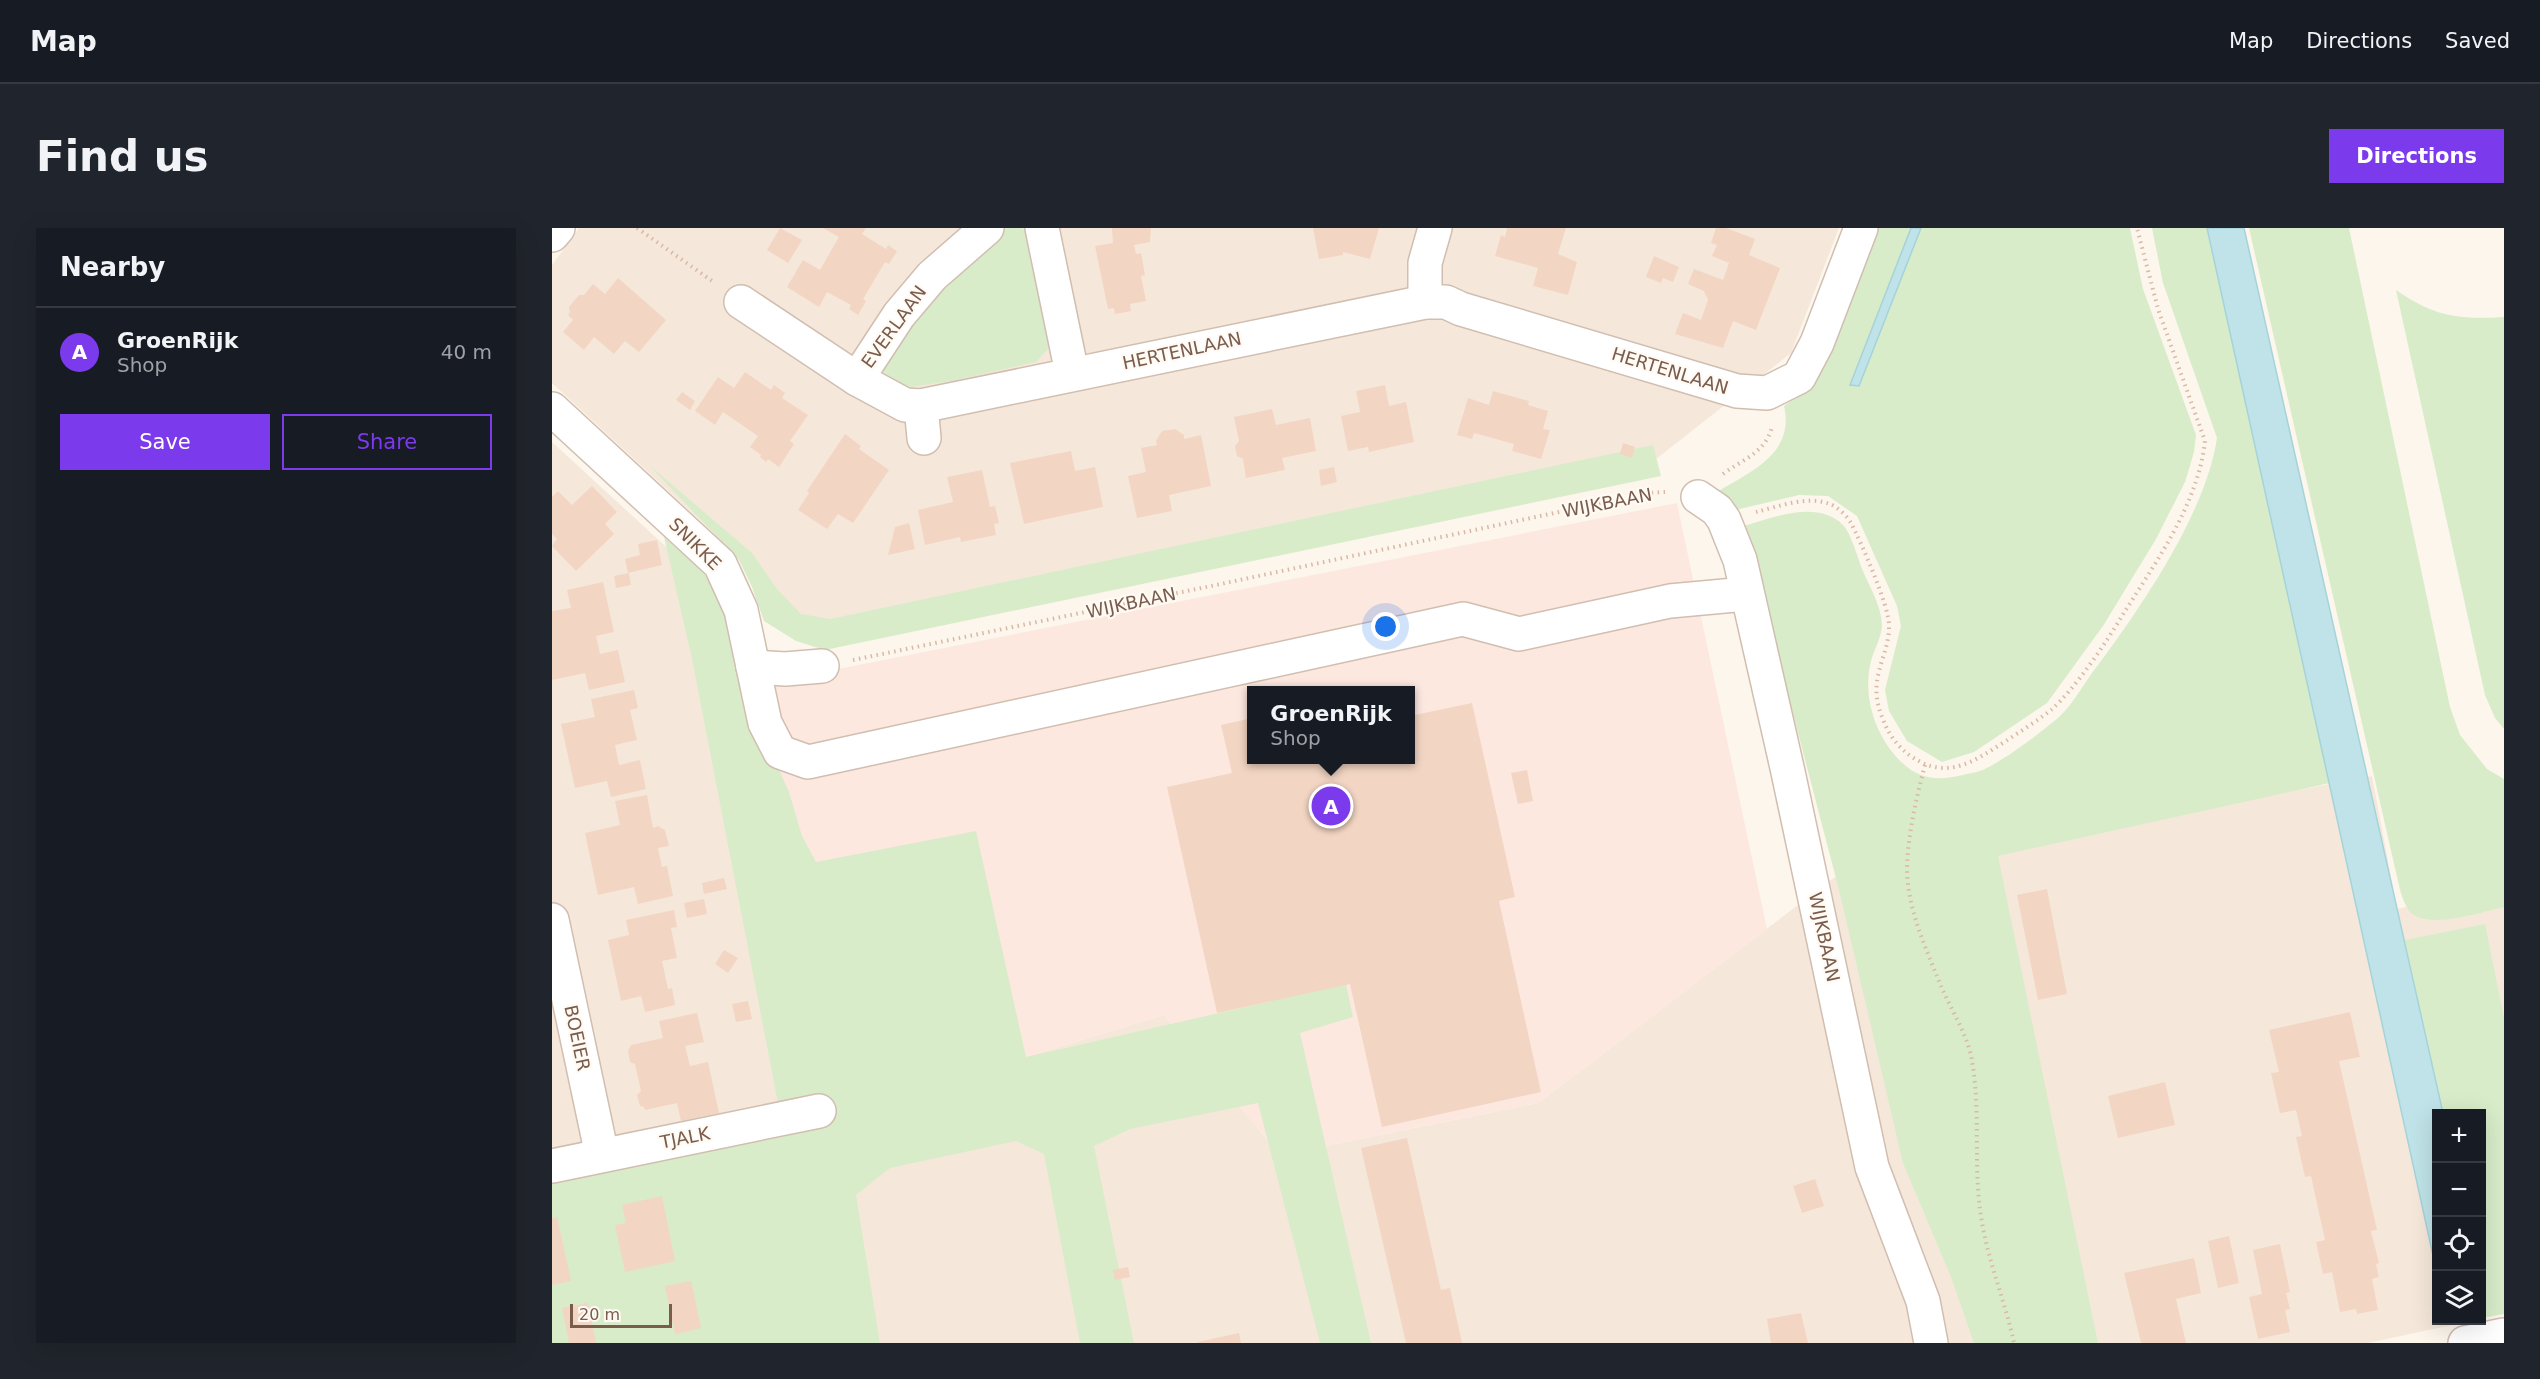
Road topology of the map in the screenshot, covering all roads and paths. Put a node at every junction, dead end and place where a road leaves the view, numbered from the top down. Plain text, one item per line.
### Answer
1 (558, 228) edge
2 (637, 228) edge
3 (987, 228) edge
4 (1042, 228) edge
5 (1435, 228) edge
6 (1861, 228) edge
7 (2137, 228) edge
8 (552, 235) edge
9 (741, 302) joint
10 (1425, 302) junction
11 (1072, 373) junction
12 (857, 379) junction
13 (1767, 393) junction
14 (921, 406) junction
15 (556, 421) edge
16 (924, 438) dead end
17 (1698, 497) junction
18 (1724, 520) junction
19 (1746, 594) junction
20 (822, 666) joint
21 (753, 667) junction
22 (1925, 765) junction
23 (552, 920) edge
24 (819, 1111) dead end
25 (602, 1155) junction
26 (552, 1166) edge
27 (2504, 1335) edge
28 (1931, 1343) edge
29 (2014, 1343) edge
30 (2465, 1343) edge

1 - 8 street
2 - 9 path
3 - 12 street, EVERLAAN
4 - 11 street
5 - 10 street
6 - 13 street
7 - 22 path
9 - 12 street, HERTENLAAN
10 - 11 street, HERTENLAAN
10 - 13 street, HERTENLAAN
11 - 14 street, HERTENLAAN
12 - 14 street, HERTENLAAN
13 - 17 path
14 - 16 street
15 - 21 street, SNIKKE
17 - 18 street, WIJKBAAN
17 - 20 path, WIJKBAAN
18 - 19 street, WIJKBAAN
18 - 22 path
19 - 21 street, SNIKKE
19 - 28 street, WIJKBAAN
20 - 21 street
22 - 29 path
23 - 25 street, BOEIER
24 - 25 street, TJALK
25 - 26 street, TJALK
27 - 30 street

